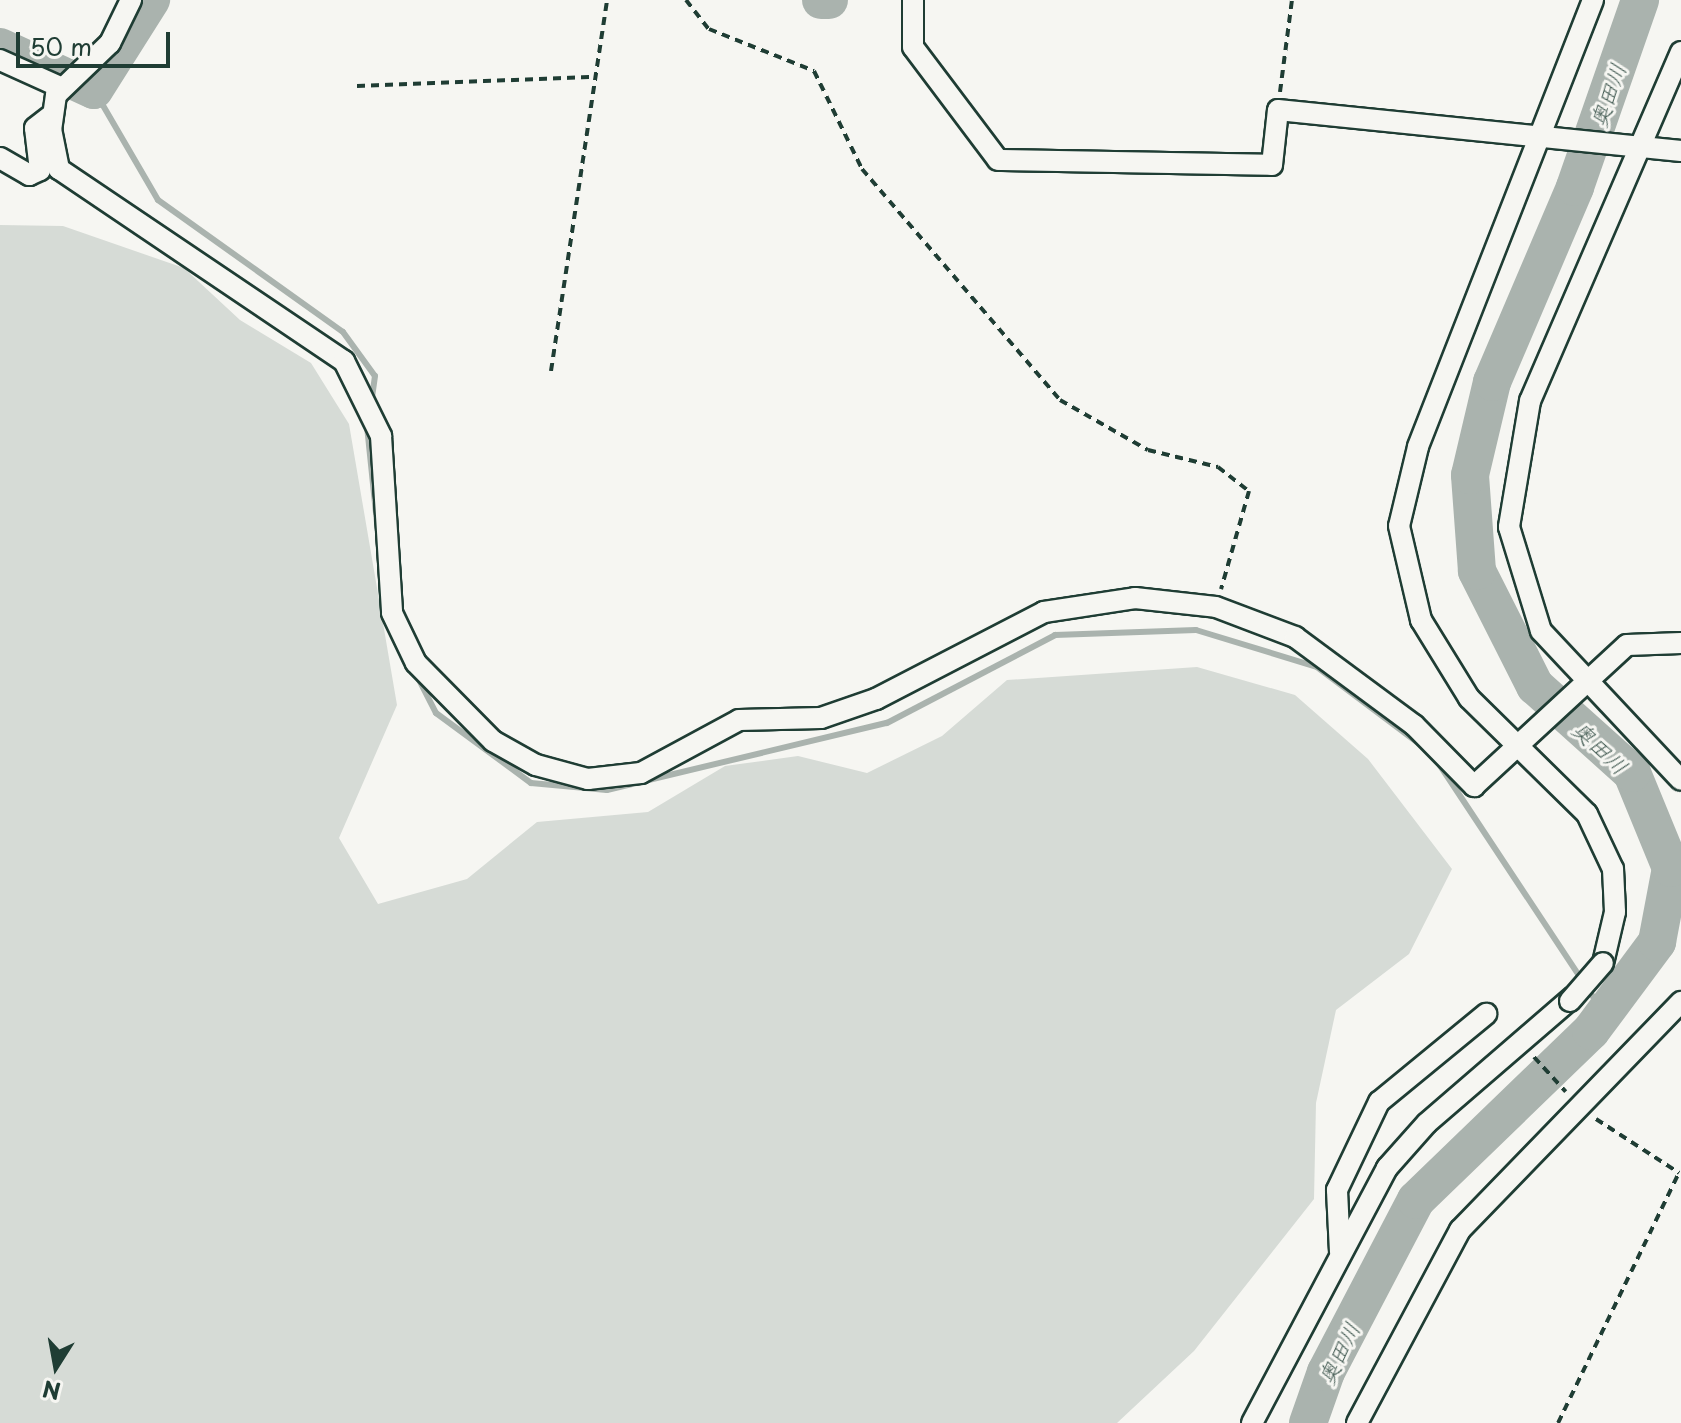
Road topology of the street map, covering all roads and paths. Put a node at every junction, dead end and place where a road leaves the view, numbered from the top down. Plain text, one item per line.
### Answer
1 (131, 0) edge
2 (607, 0) edge
3 (686, 0) edge
4 (913, 0) edge
5 (1292, 0) edge
6 (1593, 0) edge
7 (1681, 52) edge
8 (0, 60) edge
9 (595, 77) junction
10 (357, 86) dead end
11 (62, 88) junction
12 (1278, 110) junction
13 (53, 114) junction
14 (1547, 141) junction
15 (1641, 151) junction
16 (1681, 151) edge
17 (0, 158) edge
18 (551, 371) dead end
19 (1216, 607) junction
20 (1681, 643) edge
21 (1583, 680) junction
22 (1521, 741) junction
23 (1681, 780) edge
24 (1681, 1002) edge
25 (1486, 1014) dead end
26 (1520, 1042) junction
27 (1582, 1110) junction
28 (1680, 1173) edge
29 (1340, 1252) junction
30 (1252, 1423) edge
31 (1357, 1423) edge
32 (1558, 1423) edge

1 - 11 street
2 - 9 path
3 - 19 path
4 - 12 street
5 - 12 path
6 - 14 street
7 - 15 street
8 - 11 street
9 - 10 path
9 - 18 path
11 - 13 street
12 - 14 street
13 - 17 street
13 - 19 street
14 - 15 street
14 - 22 street
15 - 16 street
15 - 21 street
19 - 22 street
20 - 21 street
21 - 22 street
21 - 23 street
22 - 26 street, bridge
24 - 27 street
25 - 29 street
26 - 27 path
26 - 29 street
27 - 28 path
27 - 31 street
28 - 32 path
29 - 30 street

